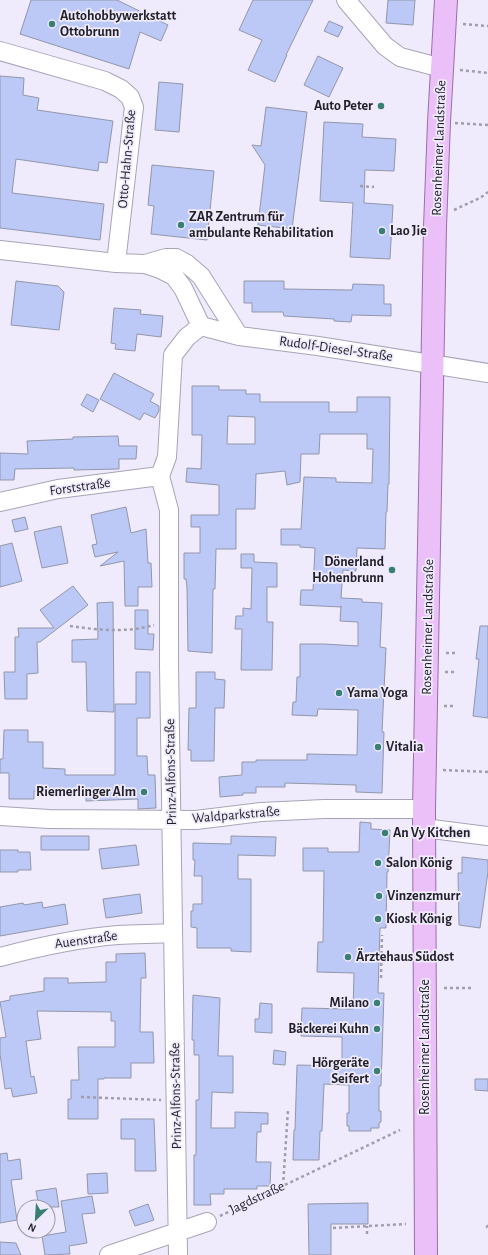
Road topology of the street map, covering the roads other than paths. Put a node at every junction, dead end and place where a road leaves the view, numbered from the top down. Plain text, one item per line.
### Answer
1 (346, 0) edge
2 (446, 0) edge
3 (0, 51) edge
4 (442, 68) junction
5 (0, 250) edge
6 (116, 263) junction
7 (145, 264) junction
8 (201, 326) junction
9 (239, 336) junction
10 (433, 363) junction
11 (488, 373) edge
12 (160, 476) junction
13 (0, 502) edge
14 (0, 816) edge
15 (424, 819) junction
16 (172, 820) junction
17 (488, 836) edge
18 (173, 933) junction
19 (0, 957) edge
20 (207, 1222) road end
21 (178, 1232) junction
22 (109, 1255) edge
23 (178, 1255) edge
24 (426, 1255) edge

1 - 4 street
2 - 4 main road, Rosenheimer Landstraße
3 - 6 street, Otto-Hahn-Straße
4 - 10 main road, Rosenheimer Landstraße
5 - 6 street
6 - 7 street
7 - 8 street
7 - 9 street
8 - 9 street, Rudolf-Diesel-Straße
8 - 12 street
9 - 10 street, Rudolf-Diesel-Straße
10 - 11 street, Rudolf-Diesel-Straße
10 - 15 main road, Rosenheimer Landstraße
12 - 13 street, Forststraße
12 - 16 street, Prinz-Alfons-Straße
14 - 16 street, Waldparkstraße
15 - 16 street, Waldparkstraße
15 - 17 street, Waldparkstraße
15 - 24 main road, Rosenheimer Landstraße
16 - 18 street, Prinz-Alfons-Straße
18 - 19 street, Auenstraße
18 - 21 street, Prinz-Alfons-Straße
20 - 21 street
21 - 22 street
21 - 23 street, Prinz-Alfons-Straße

